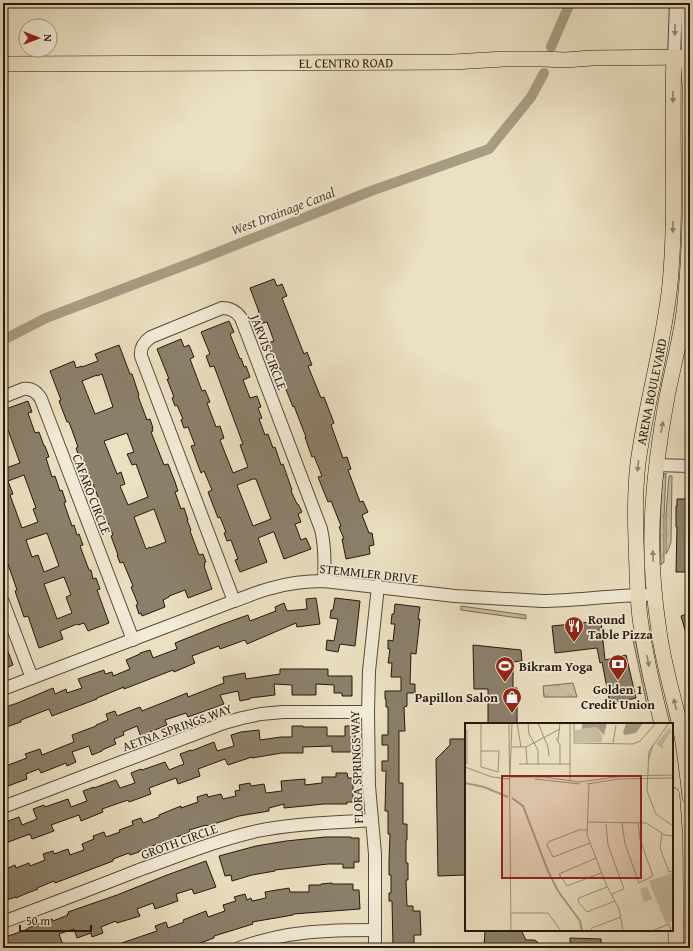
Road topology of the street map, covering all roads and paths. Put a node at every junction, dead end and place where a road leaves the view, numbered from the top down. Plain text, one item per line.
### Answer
1 (676, 3) edge
2 (687, 3) edge
3 (686, 58) edge
4 (3, 64) edge
5 (690, 216) edge
6 (3, 397) edge
7 (656, 465) junction
8 (690, 466) edge
9 (324, 580) junction
10 (378, 586) junction
11 (638, 595) junction
12 (655, 595) junction
13 (3, 602) edge
14 (234, 602) junction
15 (133, 640) junction
16 (32, 678) junction
17 (3, 689) edge
18 (368, 712) junction
19 (662, 723) edge
20 (690, 797) edge
21 (3, 807) edge
22 (673, 811) edge
23 (372, 820) junction
24 (3, 922) edge
25 (375, 930) junction
26 (240, 948) edge
27 (375, 948) edge
28 (676, 948) edge

1 -> 3 street
2 - 3 street
3 - 4 main road, EL CENTRO ROAD
3 - 5 main road, ARENA BOULEVARD
3 -> 11 main road, ARENA BOULEVARD
7 -> 5 main road, ARENA BOULEVARD
6 - 15 street, CAFARO CIRCLE
7 - 8 street
12 -> 7 main road, ARENA BOULEVARD
9 - 10 street, STEMMLER DRIVE
9 - 14 street, STEMMLER DRIVE
9 - 14 street, JARVIS CIRCLE
10 - 11 street, STEMMLER DRIVE
10 - 18 street, FLORA SPRINGS WAY
11 - 12 street, STEMMLER DRIVE
11 -> 19 main road, ARENA BOULEVARD
20 -> 12 main road, ARENA BOULEVARD
13 - 16 street
14 - 15 street, STEMMLER DRIVE
15 - 16 street, STEMMLER DRIVE
16 - 17 street, STEMMLER DRIVE
18 - 21 street, AETNA SPRINGS WAY
18 - 23 street, FLORA SPRINGS WAY
22 - 28 main road
23 - 24 street, GROTH CIRCLE
23 - 25 street, FLORA SPRINGS WAY
25 - 26 street
25 - 27 street, FLORA SPRINGS WAY

